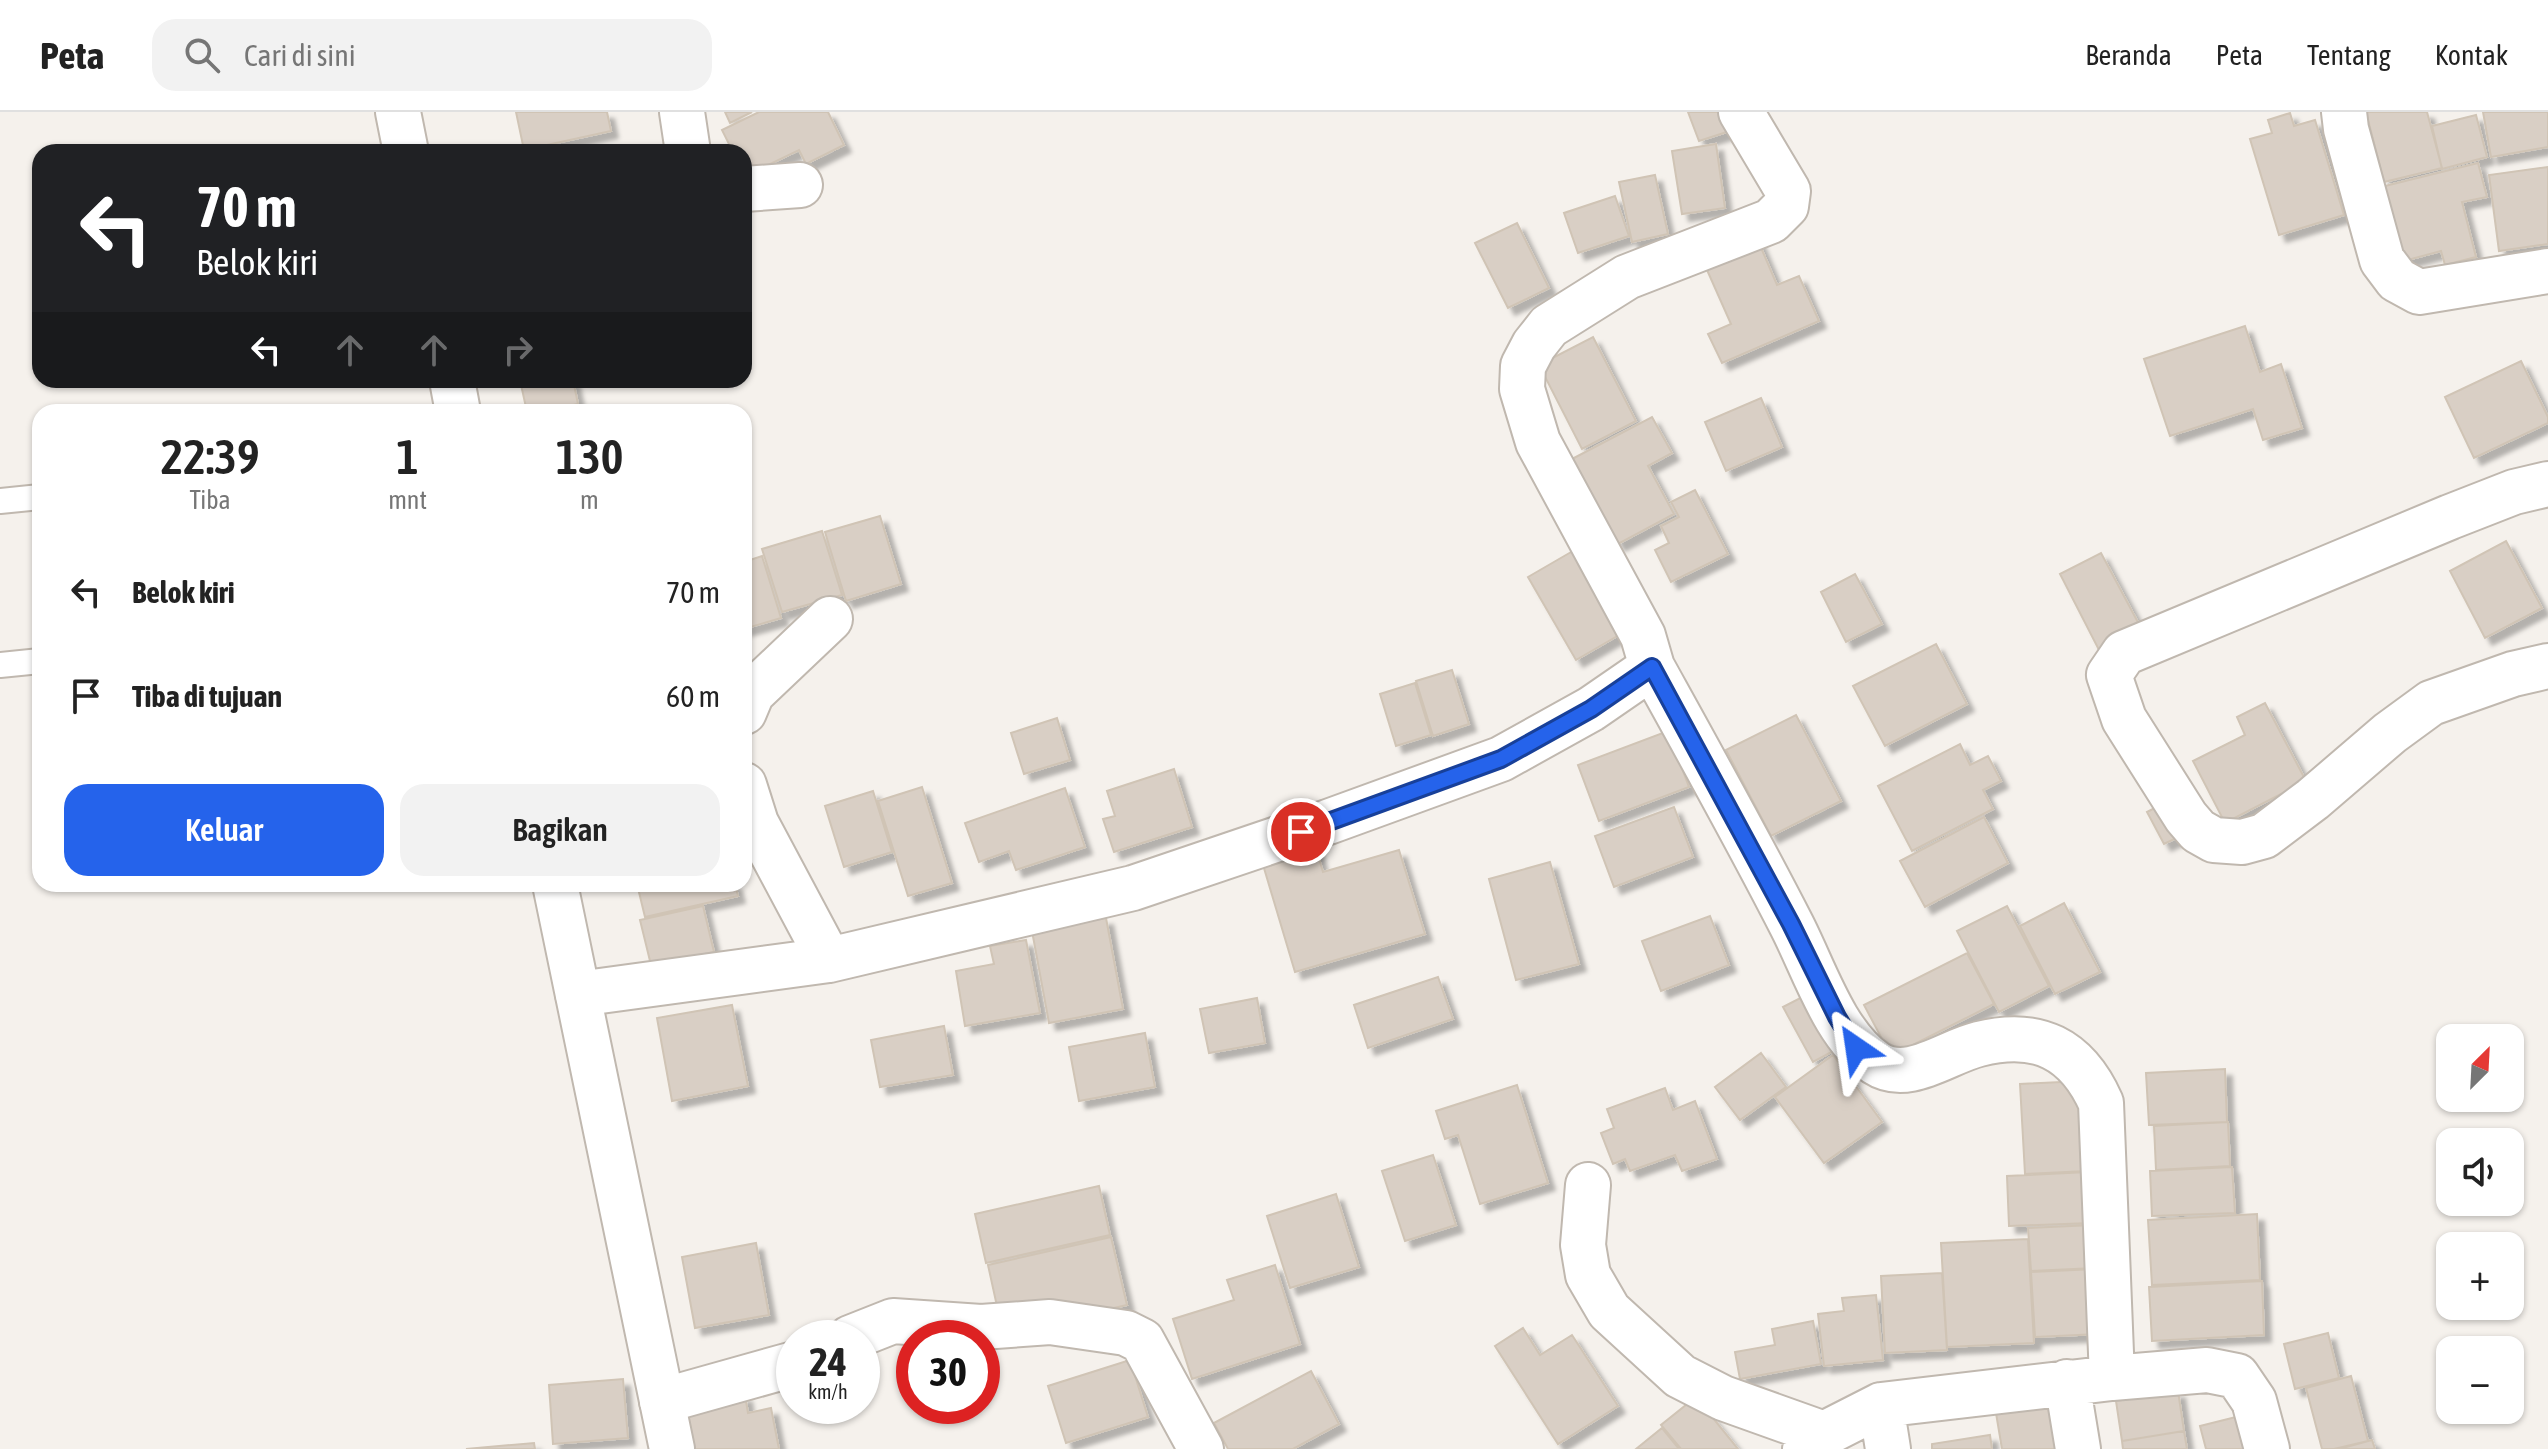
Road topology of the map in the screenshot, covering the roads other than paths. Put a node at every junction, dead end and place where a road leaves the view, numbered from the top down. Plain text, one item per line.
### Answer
1 (398, 112) edge
2 (682, 112) edge
3 (1741, 112) edge
4 (2344, 112) edge
5 (404, 144) edge
6 (687, 144) edge
7 (800, 185) dead end
8 (752, 188) edge
9 (2548, 271) edge
10 (2548, 484) edge
11 (32, 498) edge
12 (0, 501) edge
13 (830, 619) dead end
14 (32, 662) edge
15 (0, 665) edge
16 (2548, 666) edge
17 (1652, 667) junction
18 (752, 693) edge
19 (752, 810) edge
20 (557, 892) edge
21 (829, 960) junction
22 (578, 994) junction
23 (1588, 1185) dead end
24 (880, 1326) edge
25 (776, 1369) edge
26 (2112, 1378) junction
27 (2067, 1382) junction
28 (662, 1401) junction
29 (1881, 1405) junction
30 (1814, 1442) edge
31 (672, 1449) edge
32 (1201, 1449) edge
33 (1888, 1449) edge
34 (2078, 1449) edge
35 (2267, 1449) edge

1 - 5 street
2 - 6 street
3 - 17 street
4 - 9 street
7 - 8 street
10 - 16 street
11 - 12 lane
13 - 18 street
14 - 15 lane
17 - 21 street
17 - 26 street
19 - 21 street
20 - 22 street
21 - 22 street
22 - 28 street
23 - 30 street
24 - 32 street
25 - 28 street
26 - 27 street
26 - 35 street
27 - 29 street
27 - 34 street
28 - 31 street
29 - 30 street
29 - 33 street

